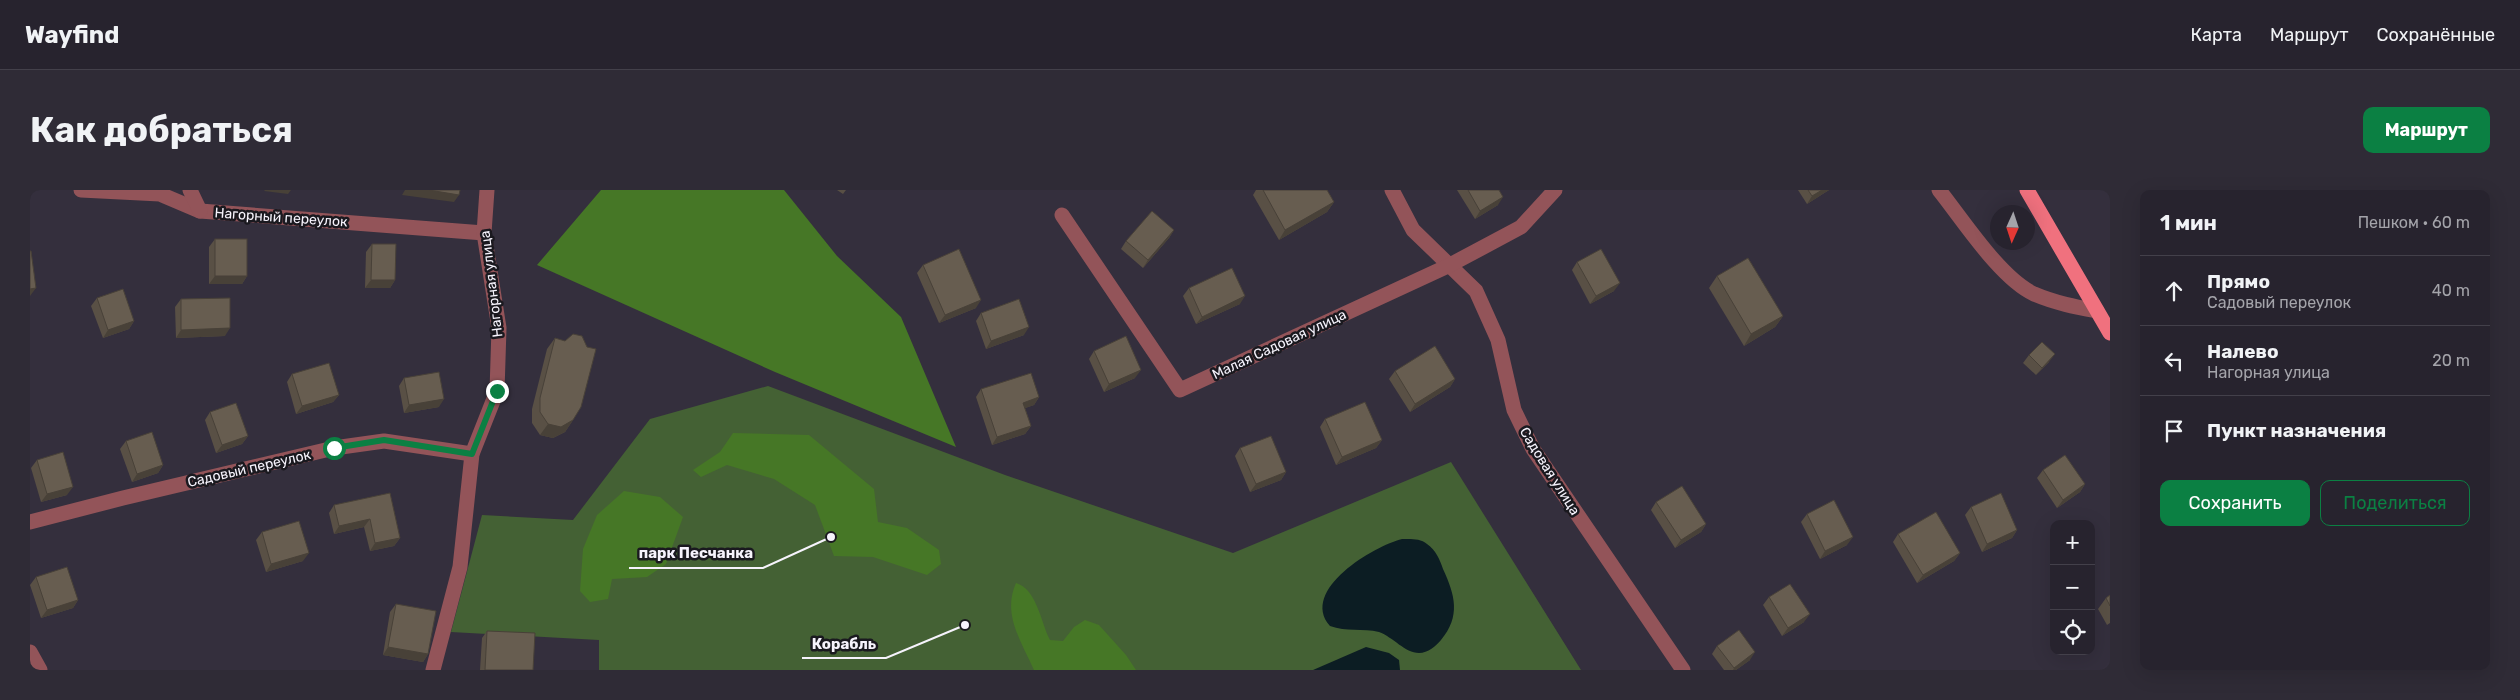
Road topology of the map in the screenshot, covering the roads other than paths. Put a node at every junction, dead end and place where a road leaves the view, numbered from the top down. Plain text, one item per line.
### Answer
1 (81, 190) edge
2 (190, 190) edge
3 (487, 190) edge
4 (1392, 190) edge
5 (1555, 190) edge
6 (1939, 190) edge
7 (2027, 190) edge
8 (200, 212) junction
9 (1062, 215) dead end
10 (484, 232) junction
11 (1448, 266) junction
12 (2097, 310) junction
13 (2110, 333) edge
14 (472, 454) junction
15 (30, 522) edge
16 (30, 652) edge
17 (40, 670) edge
18 (433, 670) edge
19 (1683, 670) edge

1 - 8 street, Нагорный переулок
2 - 8 street
3 - 10 street, Нагорная улица
4 - 11 street, Садовая улица
5 - 11 street, Малая Садовая улица
6 - 12 street
7 - 12 main road
8 - 10 street, Нагорный переулок
9 - 11 street, Малая Садовая улица
10 - 14 street, Нагорная улица
11 - 19 street, Садовая улица
12 - 13 main road
14 - 15 street, Садовый переулок
14 - 18 street, Нагорная улица
16 - 17 street

